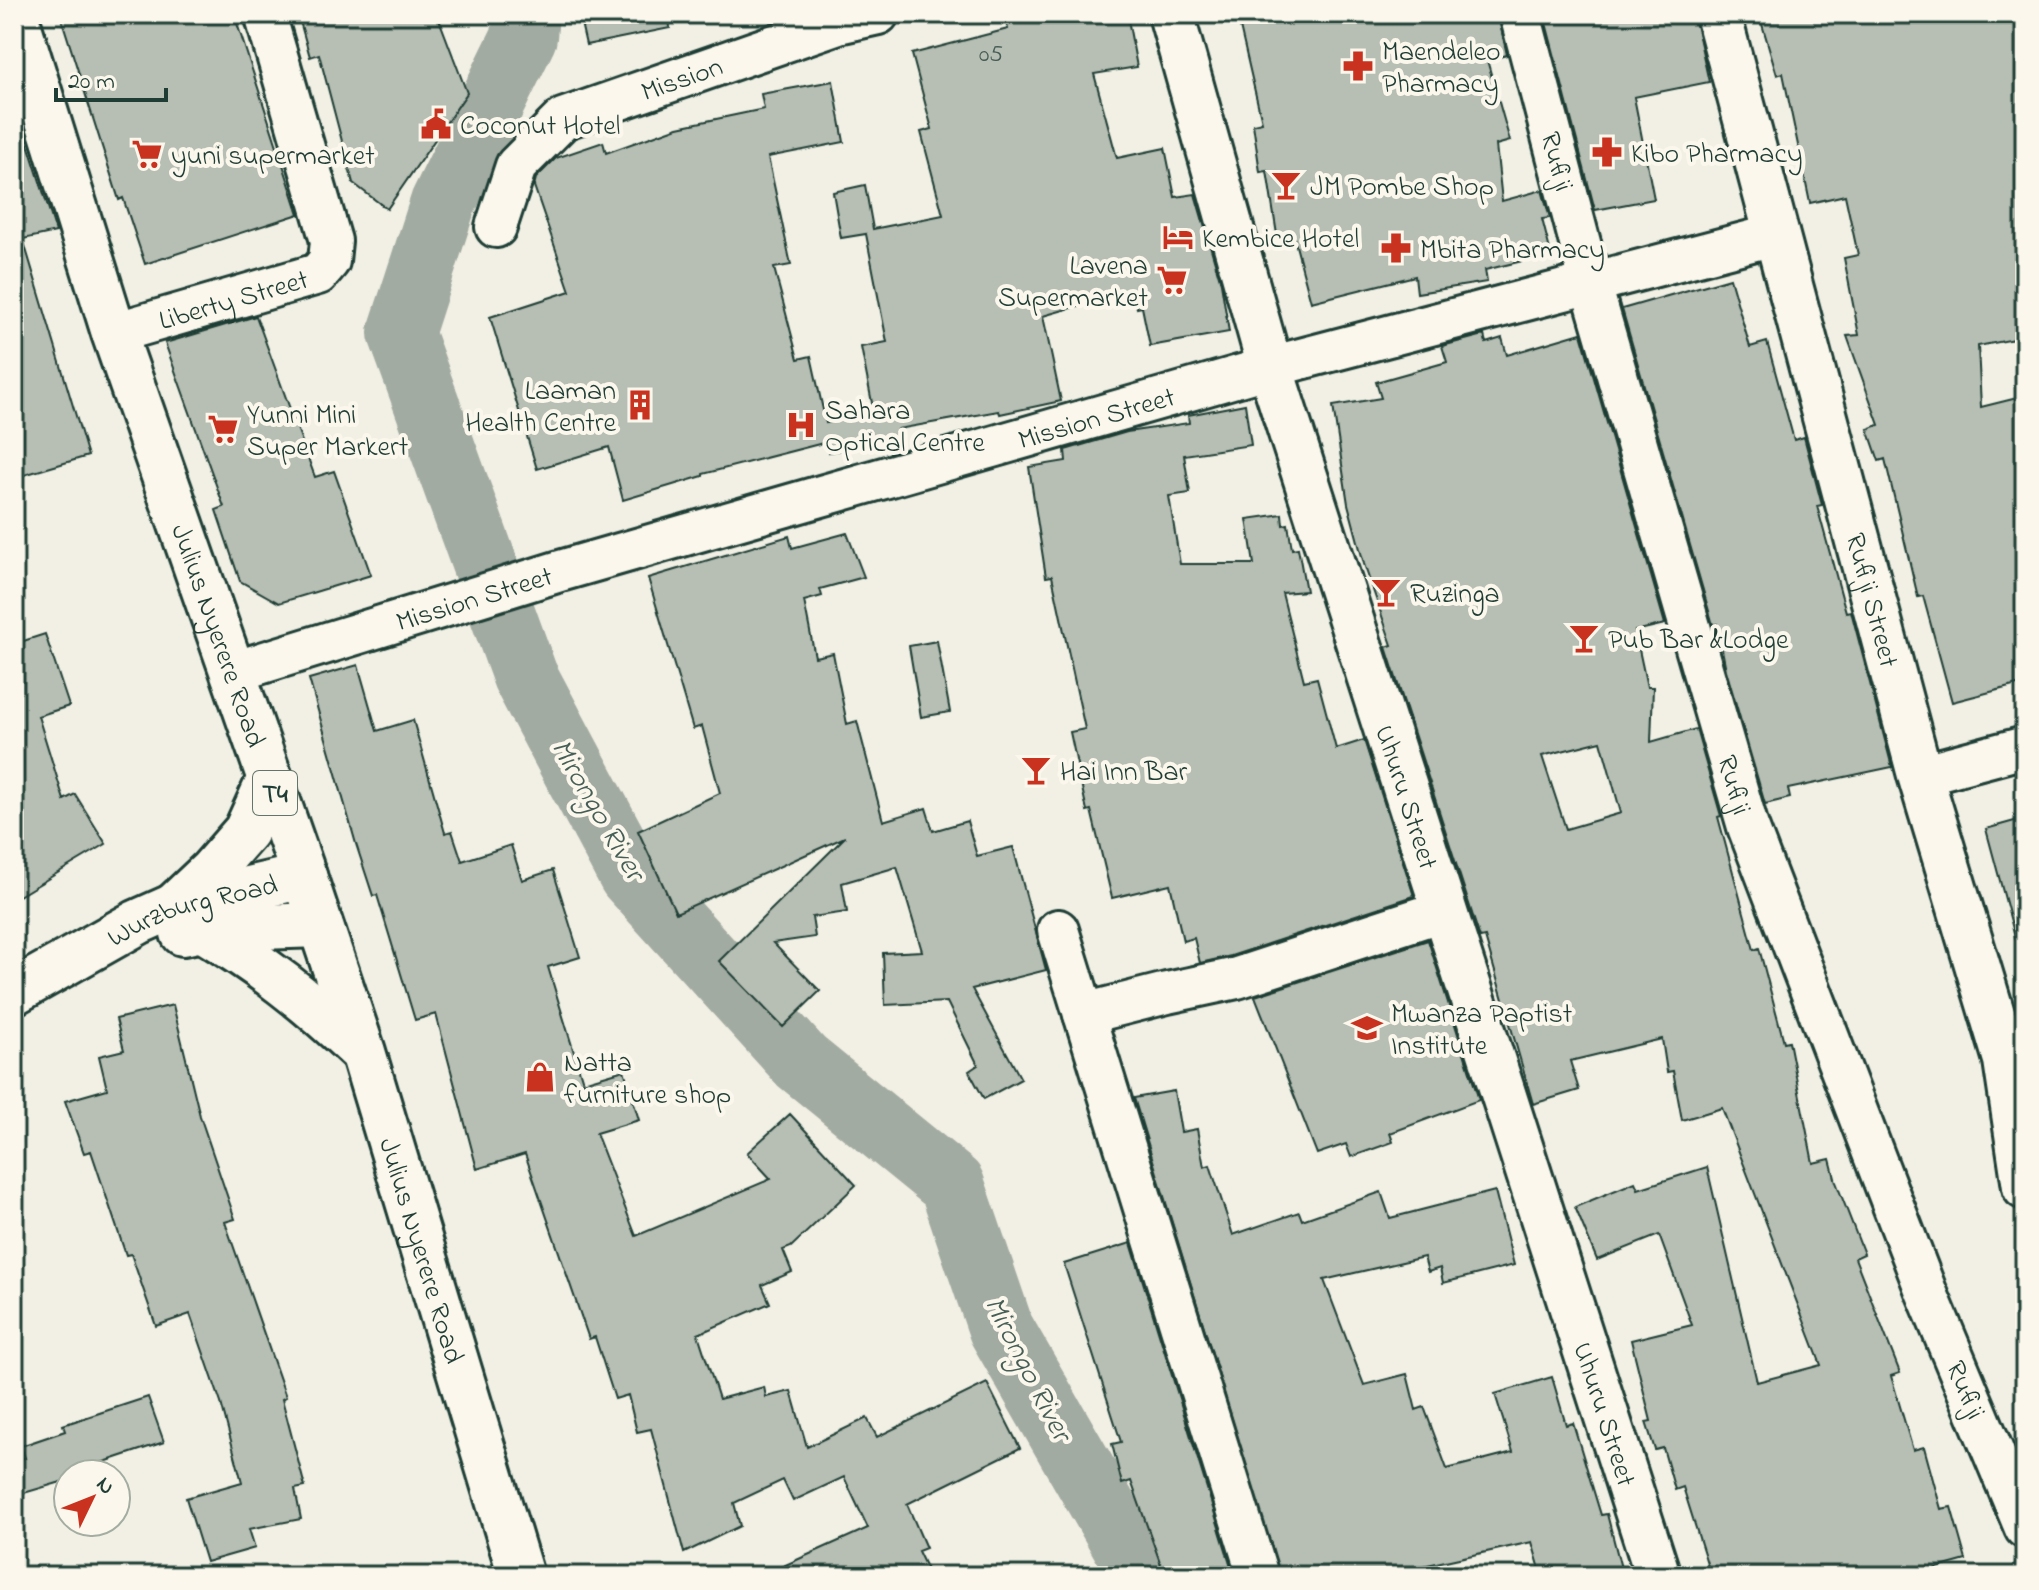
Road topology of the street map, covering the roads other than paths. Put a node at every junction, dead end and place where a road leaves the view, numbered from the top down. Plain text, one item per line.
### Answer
1 (15, 14) edge
2 (265, 14) edge
3 (878, 14) edge
4 (1171, 14) edge
5 (1520, 14) edge
6 (1718, 14) edge
7 (496, 227) dead end
8 (1778, 234) junction
9 (1591, 285) junction
10 (114, 333) junction
11 (1270, 367) junction
12 (233, 672) junction
13 (2025, 747) edge
14 (1920, 775) junction
15 (270, 778) junction
16 (304, 876) junction
17 (1442, 911) junction
18 (188, 918) junction
19 (320, 925) junction
20 (1058, 930) dead end
21 (14, 992) edge
22 (1084, 1014) junction
23 (363, 1052) junction
24 (2025, 1187) edge
25 (2025, 1528) edge
26 (521, 1576) edge
27 (1258, 1576) edge
28 (1658, 1576) edge

1 - 10 main road, Julius Nyerere Road / T4
2 - 10 street, Liberty Street
3 - 7 street, Mission
4 - 11 main road, Uhuru Street
5 - 9 street, Rufiji
6 - 8 main road, Rufiji Street
8 - 9 street, Mission Street
8 - 14 main road, Rufiji Street
9 - 11 street, Mission Street
9 - 25 street, Rufiji
10 - 12 main road, Julius Nyerere Road / T4
11 - 12 street, Mission Street
11 - 17 main road, Uhuru Street
12 - 15 main road, Julius Nyerere Road / T4
13 - 14 street
14 - 24 main road, Rufiji Street
15 - 16 main road, Julius Nyerere Road / T4
15 - 18 main road
16 - 18 main road, Wurzburg Road
16 - 19 main road, Julius Nyerere Road / T4
17 - 22 street
17 - 28 main road, Uhuru Street
18 - 19 main road, Wurzburg Road
18 - 21 main road, Wurzburg Road
18 - 23 main road
19 - 23 main road, Julius Nyerere Road / T4
20 - 22 street
22 - 27 street
23 - 26 main road, Julius Nyerere Road / T4

